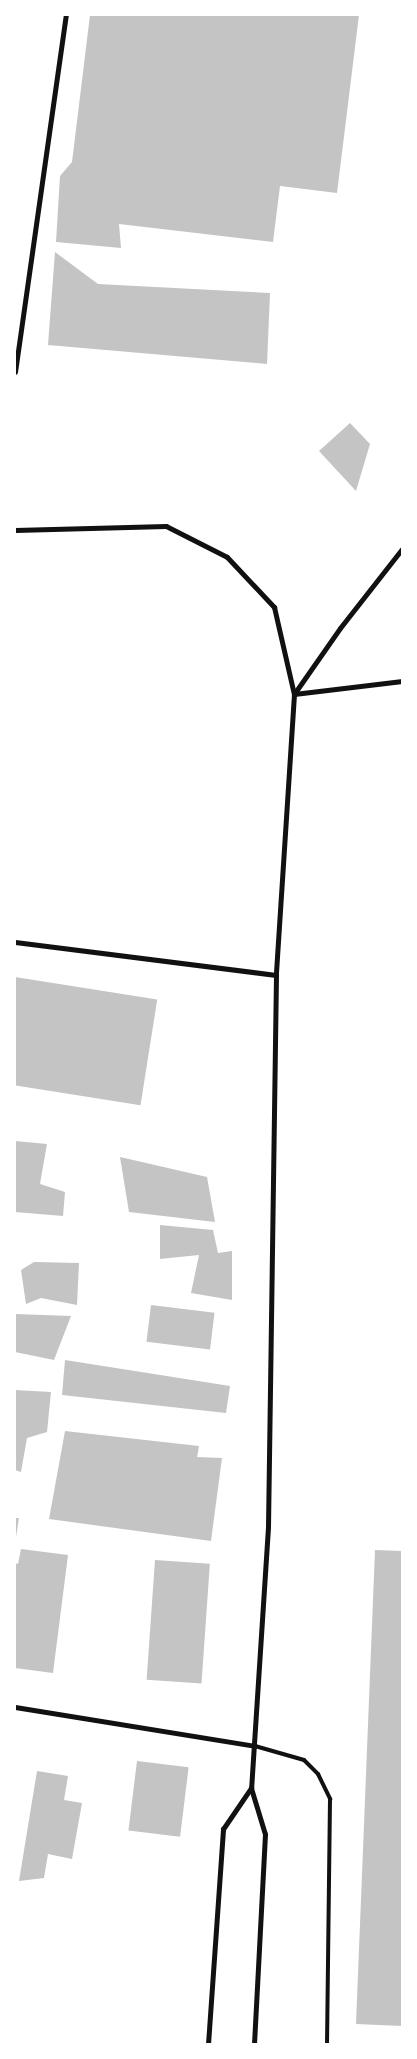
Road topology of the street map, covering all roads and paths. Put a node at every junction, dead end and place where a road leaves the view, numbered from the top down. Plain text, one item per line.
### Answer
1 (66, 15) edge
2 (15, 372) edge
3 (15, 530) edge
4 (402, 549) edge
5 (402, 681) edge
6 (294, 694) junction
7 (15, 942) edge
8 (276, 975) junction
9 (15, 1707) edge
10 (255, 1746) junction
11 (251, 1788) junction
12 (206, 2044) edge
13 (254, 2044) edge
14 (326, 2044) edge

1 - 2 street
3 - 6 street
4 - 6 street
5 - 6 street
6 - 8 street
7 - 8 street
8 - 10 street
9 - 10 street
10 - 11 street
10 - 14 lane
11 - 12 street
11 - 13 street

